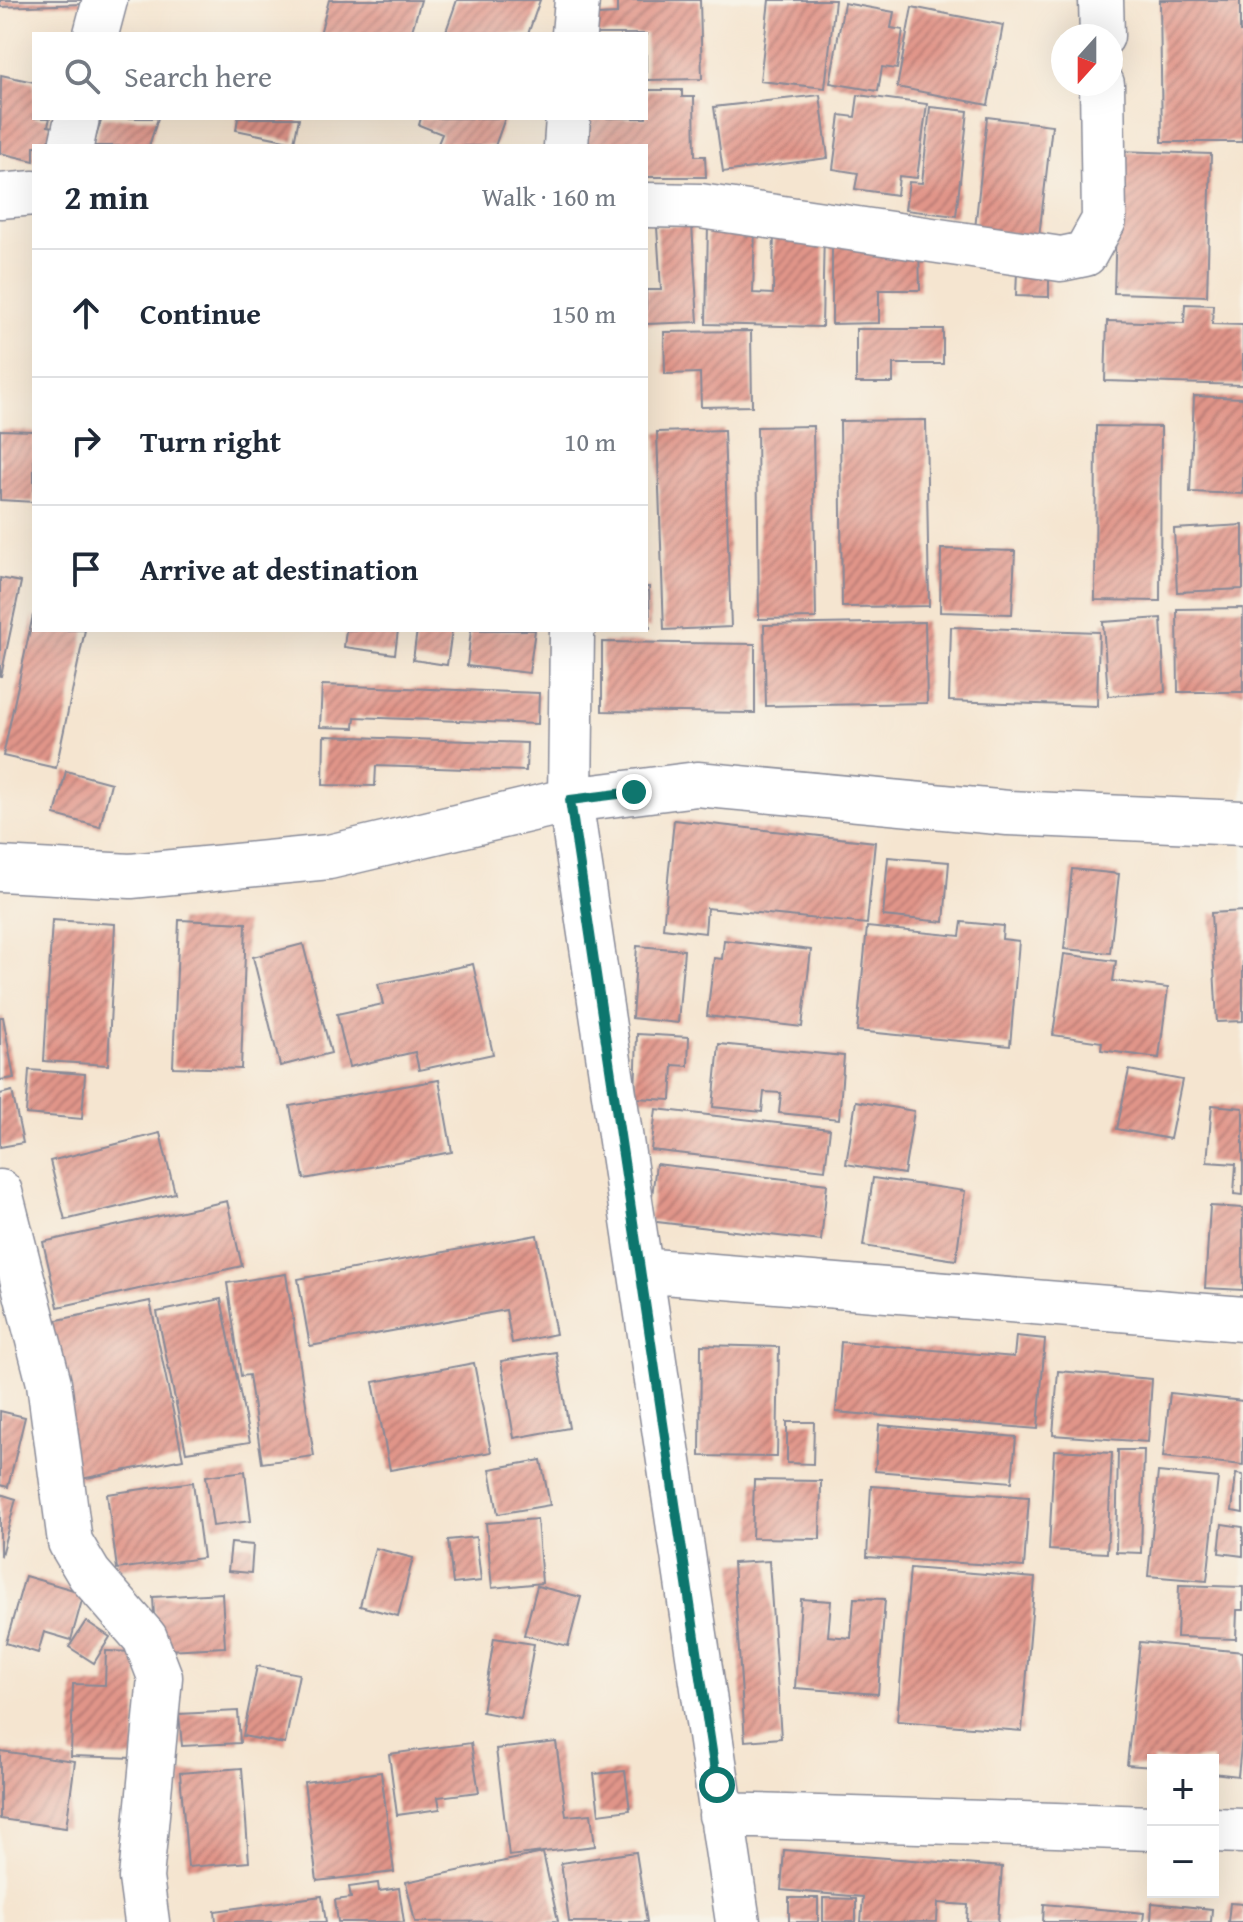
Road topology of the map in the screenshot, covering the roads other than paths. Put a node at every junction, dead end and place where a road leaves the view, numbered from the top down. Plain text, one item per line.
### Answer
1 (105, 0) edge
2 (577, 0) edge
3 (97, 32) edge
4 (574, 32) edge
5 (1102, 96) edge
6 (77, 120) edge
7 (568, 120) edge
8 (71, 144) edge
9 (566, 144) edge
10 (32, 193) edge
11 (0, 196) edge
12 (648, 205) edge
13 (572, 632) edge
14 (570, 800) junction
15 (1243, 823) edge
16 (0, 869) edge
17 (0, 1192) edge
18 (640, 1270) junction
19 (1243, 1319) edge
20 (721, 1815) junction
21 (1147, 1828) edge
22 (1219, 1830) edge
23 (1243, 1831) edge
24 (147, 1922) edge
25 (738, 1922) edge

1 - 3 street
2 - 4 street
5 - 12 street
6 - 8 street
7 - 9 street
10 - 11 street
13 - 14 street
14 - 15 street
14 - 16 street
14 - 18 street
17 - 24 street
18 - 19 street
18 - 20 street
20 - 21 street
20 - 25 street
22 - 23 street

